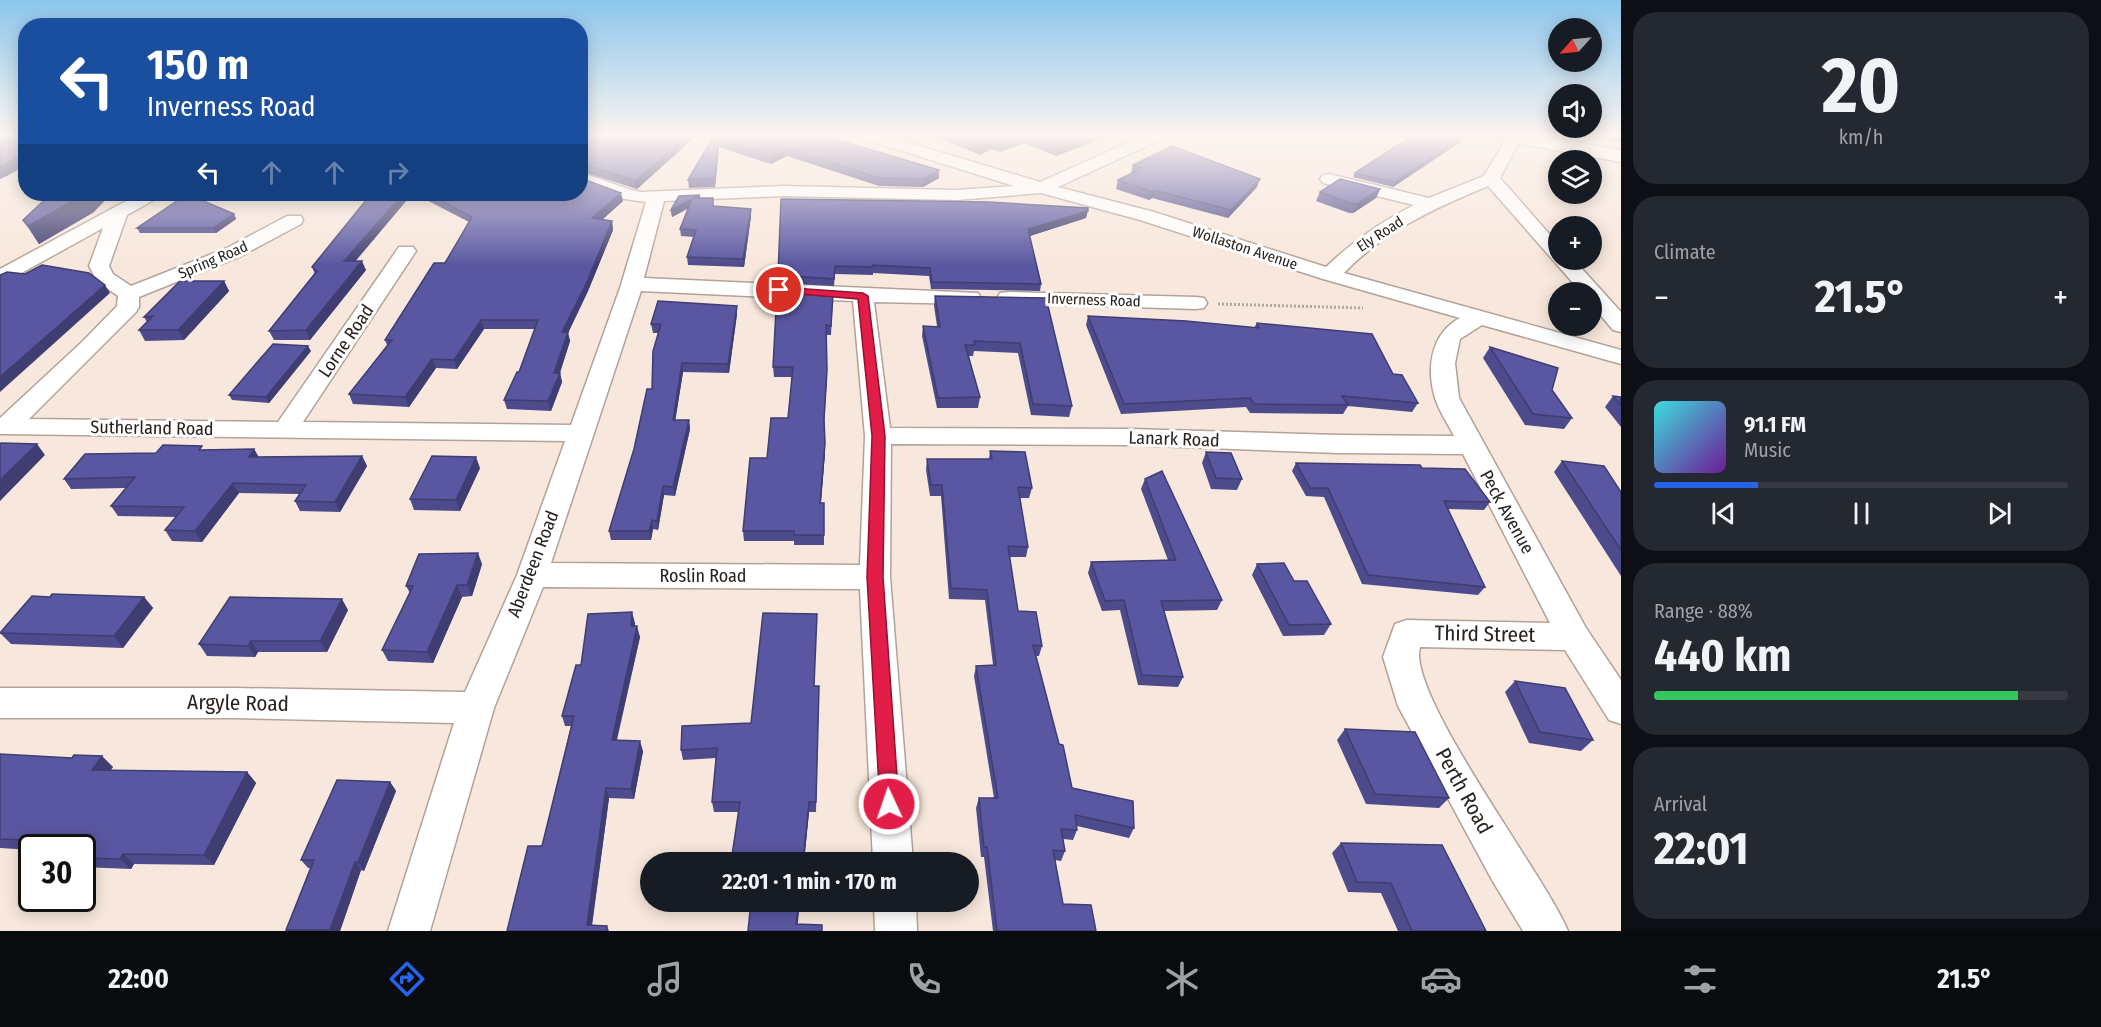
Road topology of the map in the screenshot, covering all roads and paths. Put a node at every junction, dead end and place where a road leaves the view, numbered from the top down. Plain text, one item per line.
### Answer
1 (1013, 179) edge
2 (1060, 179) edge
3 (1331, 179) edge
4 (1490, 179) edge
5 (1491, 179) edge
6 (588, 180) edge
7 (1041, 188) junction
8 (656, 197) junction
9 (139, 201) edge
10 (1432, 204) junction
11 (118, 213) junction
12 (294, 220) dead end
13 (1548, 244) edge
14 (406, 252) dead end
15 (1572, 270) edge
16 (1330, 275) junction
17 (0, 277) edge
18 (632, 284) junction
19 (129, 294) junction
20 (863, 296) junction
21 (1196, 303) joint
22 (1374, 309) dead end
23 (1480, 317) junction
24 (1621, 325) edge
25 (1621, 357) edge
26 (3, 428) edge
27 (285, 430) junction
28 (580, 433) junction
29 (878, 436) junction
30 (1470, 445) junction
31 (532, 574) junction
32 (875, 577) junction
33 (1574, 637) junction
34 (1404, 644) joint
35 (0, 703) edge
36 (476, 708) junction
37 (1621, 709) edge
38 (891, 852) edge
39 (895, 912) edge
40 (410, 931) edge
41 (896, 931) edge
42 (1547, 931) edge

1 - 7 street, Wollaston Avenue
2 - 7 street
3 - 10 street
4 - 10 street, Ely Road
5 - 13 street
6 - 8 street
7 - 8 street
7 - 16 street, Wollaston Avenue
8 - 18 street, Aberdeen Road
9 - 11 street
10 - 16 street, Ely Road
11 - 17 street
11 - 19 street
12 - 19 street, Spring Road
14 - 27 street, Lorne Road
15 - 24 street
16 - 23 street, Wollaston Avenue
18 - 20 street, Inverness Road
18 - 28 street, Aberdeen Road
19 - 26 street, Sutherland Road
20 - 21 street, Inverness Road
20 - 29 street
21 - 22 path
23 - 25 street, Wollaston Avenue
23 - 30 street, Peck Avenue
26 - 27 street, Sutherland Road
27 - 28 street, Sutherland Road
28 - 31 street, Aberdeen Road
29 - 30 street, Lanark Road
29 - 32 street
30 - 33 street, Peck Avenue
31 - 32 street, Roslin Road
31 - 36 street, Aberdeen Road
32 - 38 street
33 - 34 street, Third Street
33 - 37 street, Peck Avenue
34 - 42 street, Perth Road
35 - 36 street, Argyle Road
36 - 40 street, Aberdeen Road
39 - 41 street

